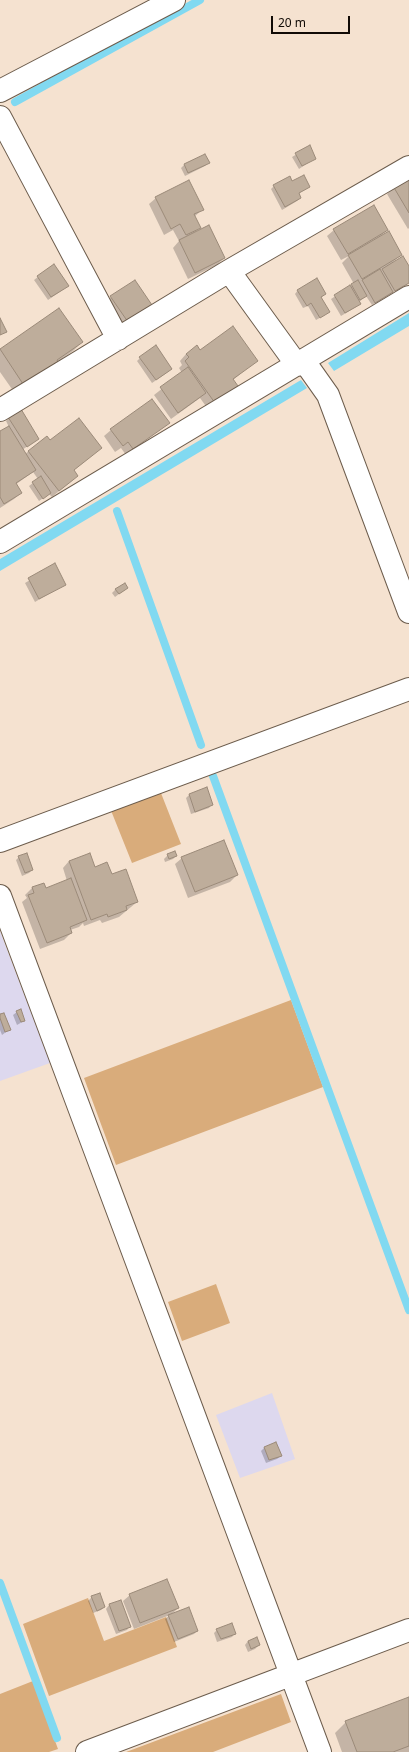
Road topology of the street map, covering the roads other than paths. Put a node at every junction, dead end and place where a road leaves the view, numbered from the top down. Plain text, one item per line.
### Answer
1 (174, 0) edge
2 (0, 91) edge
3 (0, 117) edge
4 (409, 167) edge
5 (229, 271) junction
6 (409, 297) edge
7 (118, 339) junction
8 (300, 363) junction
9 (0, 410) edge
10 (0, 542) edge
11 (409, 612) edge
12 (409, 689) edge
13 (0, 841) edge
14 (0, 896) edge
15 (409, 1630) edge
16 (291, 1675) junction
17 (87, 1752) edge
18 (320, 1752) edge

1 - 2 street
3 - 7 street
4 - 5 street
5 - 7 street
5 - 8 street
6 - 8 street
7 - 9 street
8 - 10 street
8 - 11 street
12 - 13 street
14 - 16 street
15 - 16 street
16 - 17 street
16 - 18 street

